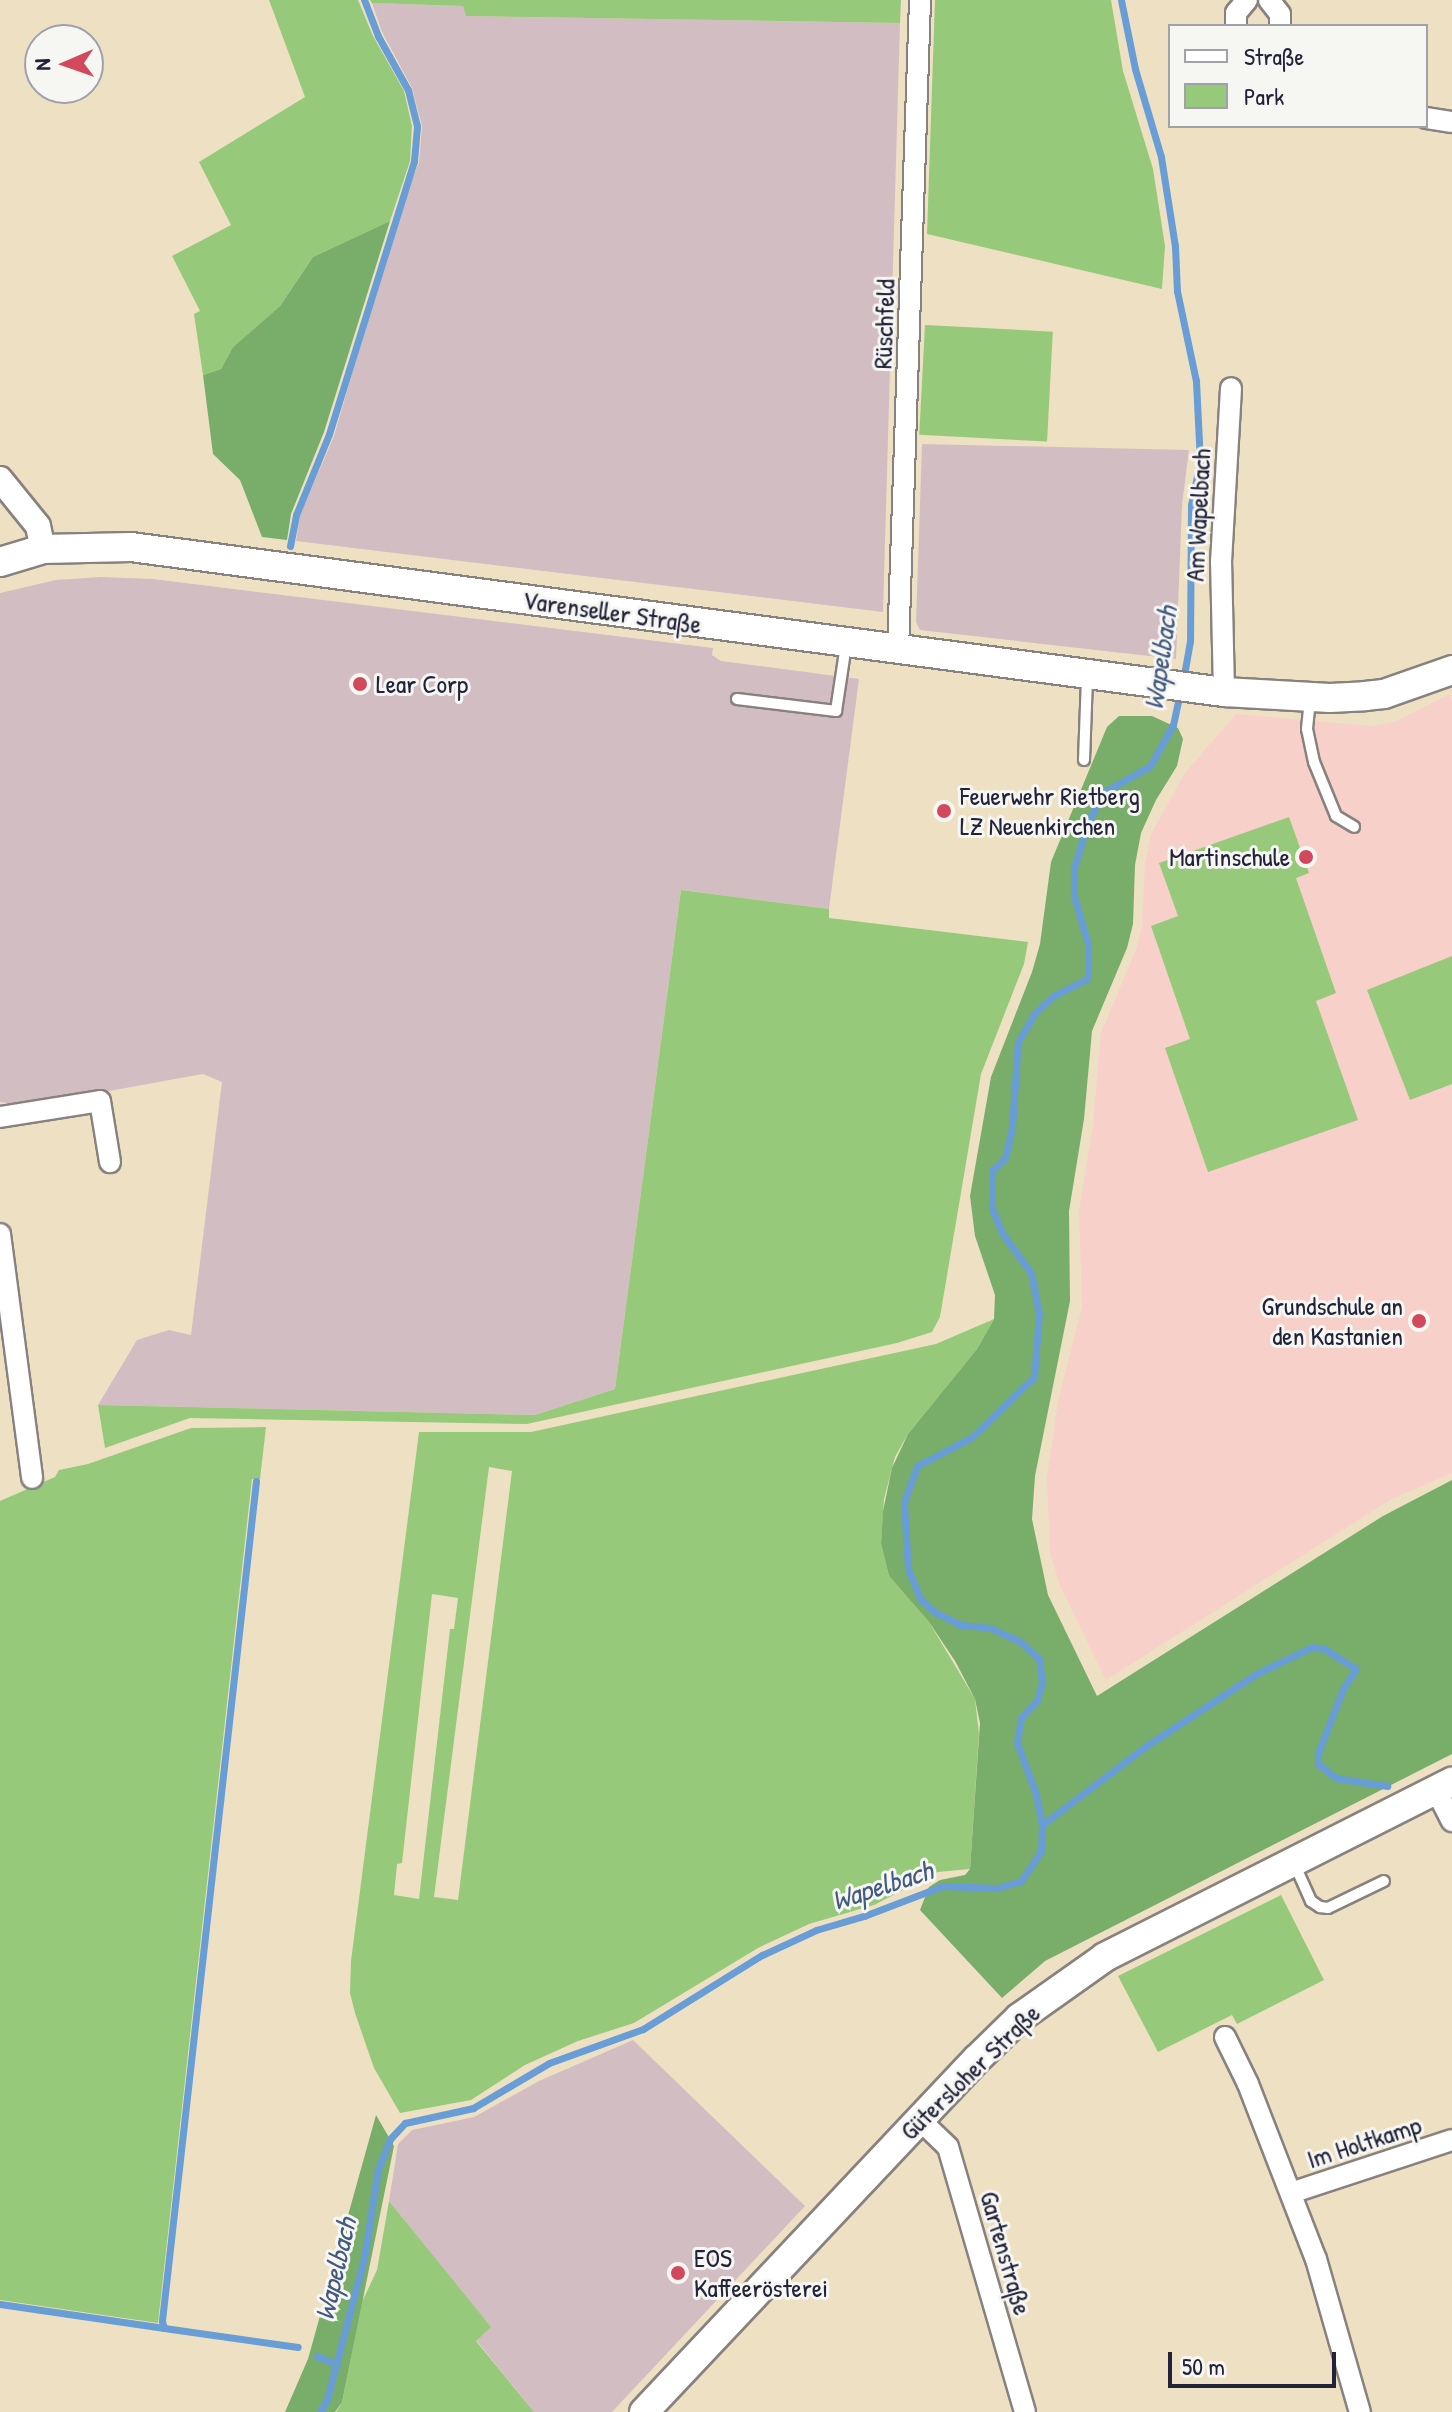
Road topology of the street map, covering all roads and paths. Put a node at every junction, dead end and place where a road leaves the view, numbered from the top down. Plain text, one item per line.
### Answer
1 (920, 0) edge
2 (1247, 0) edge
3 (1269, 0) edge
4 (1236, 24) edge
5 (1280, 24) edge
6 (1428, 118) edge
7 (1452, 122) edge
8 (1231, 388) dead end
9 (0, 479) edge
10 (43, 549) junction
11 (0, 562) edge
12 (847, 643) junction
13 (898, 650) junction
14 (1452, 670) edge
15 (1087, 675) junction
16 (1216, 692) junction
17 (1311, 698) junction
18 (737, 699) dead end
19 (1084, 760) dead end
20 (1354, 827) dead end
21 (0, 1117) edge
22 (110, 1162) dead end
23 (0, 1234) edge
24 (4, 1302) edge
25 (32, 1478) dead end
26 (1444, 1786) edge
27 (1452, 1821) edge
28 (1293, 1861) junction
29 (1384, 1881) dead end
30 (1225, 2037) dead end
31 (919, 2119) junction
32 (1452, 2140) edge
33 (1291, 2193) junction
34 (644, 2412) edge
35 (1025, 2412) edge
36 (1360, 2412) edge

1 - 13 street, Rüschfeld
2 - 4 street
3 - 5 street
6 - 7 street
8 - 16 street, Am Wapelbach
9 - 10 street
10 - 11 main road, Varenseller Straße
10 - 12 main road, Varenseller Straße
12 - 13 main road, Varenseller Straße
12 - 18 lane
13 - 15 main road, Varenseller Straße
14 - 17 main road, Varenseller Straße
15 - 16 main road, Varenseller Straße
15 - 19 lane
16 - 17 main road, Varenseller Straße
17 - 20 lane
21 - 22 street
23 - 24 street
24 - 25 street
26 - 27 street
26 - 28 main road, Gütersloher Straße
28 - 29 lane
28 - 31 main road, Gütersloher Straße
30 - 33 street, Im Holtkamp
31 - 34 main road, Gütersloher Straße
31 - 35 street, Gartenstraße
32 - 33 street, Im Holtkamp
33 - 36 street, Im Holtkamp

